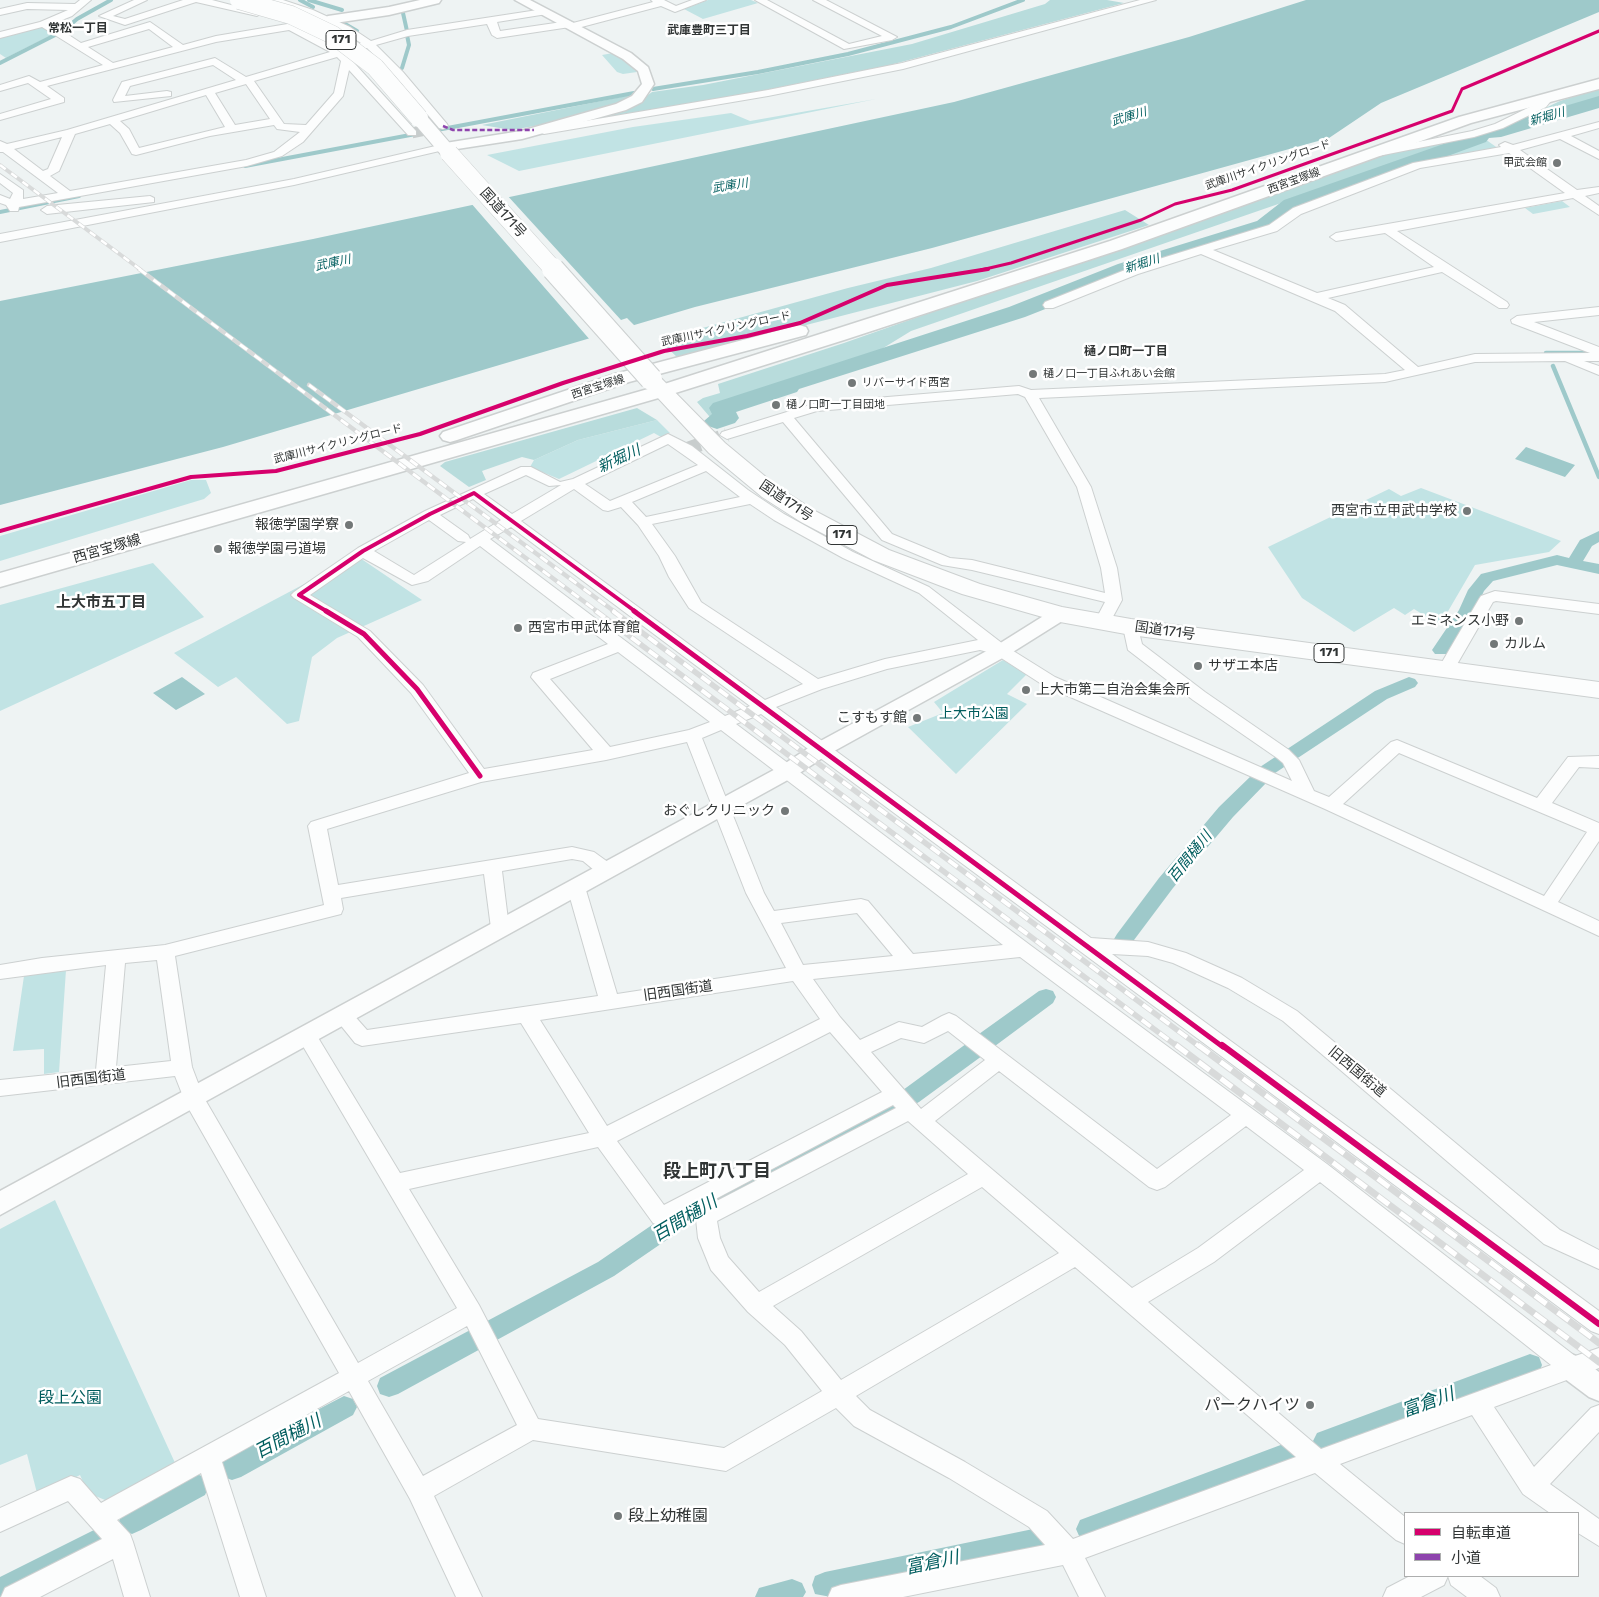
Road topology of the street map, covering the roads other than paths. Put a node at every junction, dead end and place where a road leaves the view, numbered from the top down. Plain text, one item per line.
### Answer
1 (142, 0) edge
2 (193, 0) edge
3 (199, 0) edge
4 (239, 0) edge
5 (273, 0) edge
6 (294, 0) edge
7 (436, 0) edge
8 (520, 0) edge
9 (701, 0) edge
10 (760, 0) edge
11 (818, 0) edge
12 (1151, 0) edge
13 (658, 2) edge
14 (82, 3) edge
15 (0, 12) edge
16 (310, 12) junction
17 (544, 12) junction
18 (328, 20) junction
19 (491, 21) junction
20 (44, 24) junction
21 (572, 25) junction
22 (292, 27) junction
23 (0, 35) edge
24 (369, 44) junction
25 (81, 46) junction
26 (181, 48) junction
27 (343, 57) junction
28 (111, 66) junction
29 (164, 75) junction
30 (247, 80) junction
31 (1599, 84) edge
32 (39, 85) junction
33 (0, 88) edge
34 (209, 91) junction
35 (186, 94) junction
36 (1549, 97) junction
37 (0, 117) edge
38 (113, 120) junction
39 (276, 121) junction
40 (415, 125) junction
41 (1599, 125) edge
42 (443, 126) dead end
43 (232, 129) junction
44 (309, 129) junction
45 (1484, 131) junction
46 (70, 132) junction
47 (522, 135) junction
48 (1562, 136) junction
49 (2, 147) edge
50 (1512, 149) junction
51 (446, 150) junction
52 (1367, 154) junction
53 (1599, 156) edge
54 (42, 175) junction
55 (0, 177) edge
56 (1599, 190) edge
57 (1575, 194) junction
58 (68, 195) junction
59 (221, 196) junction
60 (9, 206) edge
61 (1599, 211) edge
62 (1387, 228) junction
63 (1336, 237) dead end
64 (0, 238) edge
65 (1204, 251) junction
66 (1444, 268) junction
67 (991, 284) junction
68 (1315, 297) junction
69 (1504, 305) dead end
70 (1049, 306) dead end
71 (1599, 311) edge
72 (1599, 352) edge
73 (1599, 356) edge
74 (1561, 357) junction
75 (1599, 371) edge
76 (1416, 372) junction
77 (656, 385) junction
78 (1030, 394) junction
79 (785, 416) junction
80 (727, 436) tunnel mouth
81 (709, 465) junction
82 (554, 483) junction
83 (575, 483) junction
84 (474, 493) junction
85 (752, 498) junction
86 (623, 501) junction
87 (430, 514) junction
88 (506, 517) junction
89 (214, 519) junction
90 (643, 522) junction
91 (464, 538) junction
92 (480, 539) junction
93 (363, 551) junction
94 (405, 577) junction
95 (0, 580) edge
96 (1599, 609) edge
97 (1108, 611) junction
98 (1060, 614) junction
99 (1131, 627) junction
100 (621, 645) junction
101 (1001, 651) junction
102 (1446, 669) junction
103 (816, 685) junction
104 (1599, 690) edge
105 (764, 708) junction
106 (725, 723) junction
107 (693, 735) junction
108 (820, 750) junction
109 (606, 754) junction
110 (1599, 762) edge
111 (788, 770) junction
112 (480, 776) junction
113 (1307, 794) junction
114 (1331, 805) junction
115 (1541, 805) junction
116 (722, 806) junction
117 (1598, 829) edge
118 (492, 866) junction
119 (606, 870) junction
120 (576, 887) junction
121 (332, 893) junction
122 (1547, 905) junction
123 (769, 918) junction
124 (500, 928) junction
125 (1599, 929) edge
126 (1085, 945) junction
127 (1023, 950) junction
128 (165, 952) junction
129 (116, 957) junction
130 (909, 962) junction
131 (0, 972) edge
132 (798, 973) junction
133 (609, 1001) junction
134 (526, 1015) junction
135 (344, 1017) junction
136 (833, 1022) junction
137 (307, 1036) junction
138 (857, 1050) junction
139 (999, 1060) junction
140 (182, 1067) junction
141 (105, 1077) junction
142 (0, 1088) edge
143 (193, 1098) junction
144 (906, 1106) junction
145 (1245, 1116) junction
146 (603, 1138) junction
147 (1320, 1170) junction
148 (985, 1175) junction
149 (394, 1183) junction
150 (0, 1204) edge
151 (700, 1209) junction
152 (1078, 1254) junction
153 (1599, 1260) edge
154 (1132, 1300) junction
155 (756, 1305) junction
156 (1599, 1324) edge
157 (479, 1328) junction
158 (1599, 1358) edge
159 (1571, 1367) junction
160 (352, 1377) junction
161 (1599, 1388) edge
162 (838, 1394) junction
163 (1477, 1402) junction
164 (1599, 1416) edge
165 (531, 1429) junction
166 (208, 1456) junction
167 (1317, 1460) junction
168 (1532, 1486) junction
169 (419, 1491) junction
170 (1569, 1512) edge
171 (97, 1518) junction
172 (0, 1520) edge
173 (1579, 1520) edge
174 (1404, 1531) edge
175 (1599, 1534) edge
176 (121, 1542) junction
177 (1069, 1552) junction
178 (1433, 1577) edge
179 (1461, 1577) edge
180 (849, 1596) edge
181 (14, 1597) edge
182 (137, 1597) edge
183 (254, 1597) edge
184 (468, 1597) edge
185 (1092, 1597) edge
186 (1396, 1597) edge
187 (1486, 1597) edge

1 - 2 street
3 - 22 street
4 - 40 highway, 国道171号 / 171, bridge
5 - 16 street
6 - 16 street
7 - 18 street
8 - 17 street
9 - 13 street
10 - 11 street
12 - 47 street
13 - 21 street
14 - 15 street
14 - 20 street
16 - 18 street
17 - 19 street
17 - 21 street
18 - 22 street
18 - 24 street
19 - 21 street
19 - 24 street
20 - 23 street
20 - 25 street
21 - 47 street
22 - 26 street
22 - 27 street
24 - 27 street
24 - 42 street
25 - 26 street
25 - 28 street
26 - 28 street
27 - 30 street
27 - 40 street
27 - 44 street
28 - 32 street
29 - 30 street
29 - 35 street
29 - 35 street
30 - 34 street
30 - 39 street
31 - 36 main road, 西宮宝塚線
32 - 33 street
32 - 37 street
34 - 35 street
34 - 43 street
35 - 38 street
36 - 45 street
36 - 52 main road, 西宮宝塚線
38 - 43 street
38 - 46 street
39 - 43 street
39 - 44 street
40 - 51 highway, 国道171号 / 171
41 - 48 street
44 - 58 street
45 - 50 street
45 - 52 street
46 - 49 street
46 - 54 street
47 - 51 street
48 - 50 street
48 - 53 street
49 - 54 street
50 - 57 street
50 - 65 street
51 - 59 street
51 - 77 highway, 国道171号 / 171, bridge
52 - 67 main road, 西宮宝塚線
54 - 58 street
55 - 60 street
56 - 57 street
57 - 61 street
57 - 62 street
58 - 60 street
59 - 60 street
59 - 64 street
62 - 63 street
62 - 66 street
65 - 68 street
65 - 70 street
66 - 68 street
66 - 69 street
67 - 77 main road, 西宮宝塚線
67 - 89 main road, 西宮宝塚線
68 - 76 street
71 - 72 street
73 - 74 street
74 - 75 street
74 - 76 street
76 - 78 street
77 - 89 main road, 西宮宝塚線
77 - 98 highway, 国道171号 / 171
78 - 79 street
78 - 97 street
79 - 80 street
79 - 97 street
81 - 83 street
81 - 85 street
81 - 86 street
82 - 83 street
82 - 84 street
82 - 88 street
83 - 86 street
83 - 88 street
84 - 87 street
84 - 88 street
85 - 90 street
85 - 101 street
86 - 90 street
87 - 91 street
87 - 93 street
88 - 91 street
88 - 92 street
88 - 105 street
89 - 95 main road, 西宮宝塚線
90 - 103 street
91 - 94 street
92 - 94 street
92 - 100 street
93 - 94 street
93 - 112 street
96 - 102 street
97 - 98 highway, 国道171号 / 171
97 - 99 highway, 国道171号 / 171
98 - 101 street
99 - 102 highway, 国道171号 / 171
99 - 113 street
100 - 106 street
100 - 109 street
101 - 103 street
101 - 108 street
101 - 113 street
102 - 104 highway, 国道171号 / 171
103 - 105 street
105 - 106 street
105 - 108 street
106 - 107 street
106 - 111 street
107 - 109 street
107 - 116 street
108 - 111 street
108 - 126 street
109 - 112 street
110 - 115 street
111 - 116 street
111 - 127 street
112 - 121 street
113 - 114 street
114 - 115 street
114 - 122 street
115 - 117 street
116 - 119 street
116 - 123 street
117 - 122 street
118 - 119 street
118 - 121 street
118 - 124 street
119 - 120 street
120 - 124 street
120 - 133 street
121 - 128 street
122 - 125 street
123 - 130 street
123 - 132 street
124 - 135 street
126 - 153 street, 旧西国街道
126 - 156 street
127 - 130 street, 旧西国街道
127 - 145 street
128 - 129 street
128 - 140 street
129 - 131 street
129 - 141 street
130 - 132 street, 旧西国街道
132 - 133 street, 旧西国街道
132 - 136 street
133 - 134 street, 旧西国街道
134 - 135 street, 旧西国街道
134 - 146 street
135 - 137 street
136 - 138 street
136 - 146 street
137 - 143 street
137 - 149 street
138 - 139 street
138 - 144 street
139 - 144 street
139 - 145 street
140 - 141 street, 旧西国街道
140 - 143 street
141 - 142 street, 旧西国街道
143 - 150 street
143 - 160 street
144 - 148 street
144 - 151 street
145 - 147 street
146 - 149 street
146 - 151 street
147 - 154 street
147 - 159 street
148 - 152 street
148 - 155 street
149 - 157 street
151 - 155 street
152 - 154 street
152 - 162 street
154 - 167 street
155 - 162 street
157 - 160 street
157 - 165 street
158 - 159 street
159 - 161 street
159 - 163 street
160 - 166 street
160 - 169 street
162 - 165 street
162 - 177 street
163 - 167 street
163 - 168 street
164 - 168 street
165 - 169 street
166 - 171 street
166 - 183 street
167 - 174 street
167 - 177 street
168 - 170 street
169 - 184 street
171 - 172 street
171 - 176 street
173 - 175 street
176 - 181 street
176 - 182 street
177 - 180 street
177 - 185 street
178 - 186 street
179 - 187 street

